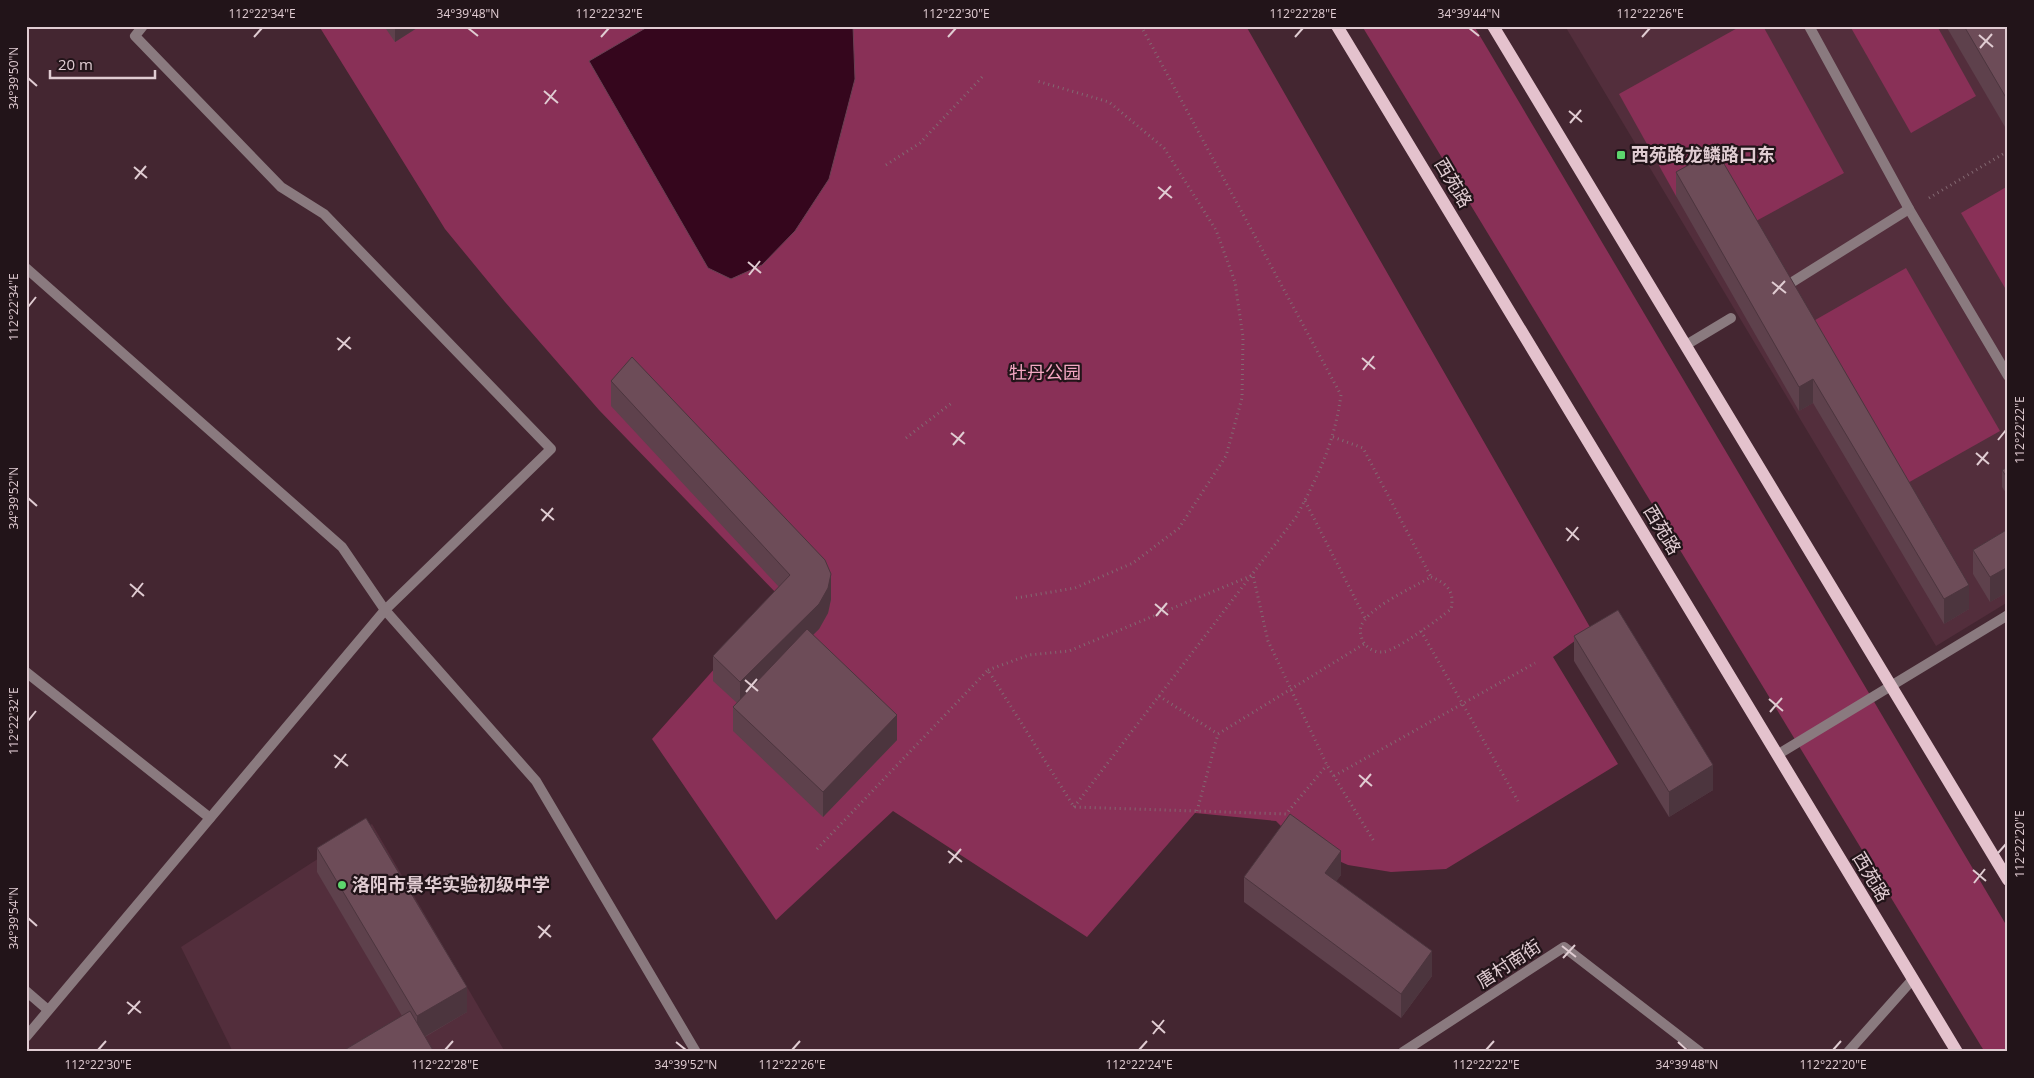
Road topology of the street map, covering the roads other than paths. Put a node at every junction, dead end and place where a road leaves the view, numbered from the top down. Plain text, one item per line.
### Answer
1 (143, 26) edge
2 (1337, 26) edge
3 (1494, 26) edge
4 (1809, 26) edge
5 (1909, 209) junction
6 (26, 268) edge
7 (1786, 286) edge
8 (1732, 318) dead end
9 (1686, 345) junction
10 (2008, 376) edge
11 (385, 610) junction
12 (2008, 615) edge
13 (26, 672) edge
14 (1891, 685) junction
15 (1777, 755) junction
16 (210, 818) junction
17 (2008, 880) edge
18 (1913, 979) junction
19 (26, 992) edge
20 (48, 1010) junction
21 (26, 1037) edge
22 (696, 1052) edge
23 (1403, 1052) edge
24 (1700, 1052) edge
25 (1848, 1052) edge
26 (1957, 1052) edge

1 - 11 lane
2 - 15 main road, 西苑路
3 - 9 main road
4 - 5 lane
5 - 7 lane
5 - 10 lane
6 - 11 lane
8 - 9 lane
9 - 14 main road
11 - 16 lane
11 - 22 lane
12 - 14 lane
13 - 16 lane
14 - 15 lane
14 - 17 main road
15 - 18 main road, 西苑路
16 - 20 lane
18 - 25 lane
18 - 26 main road, 西苑路
19 - 20 lane
20 - 21 lane
23 - 24 lane, 唐村南街

